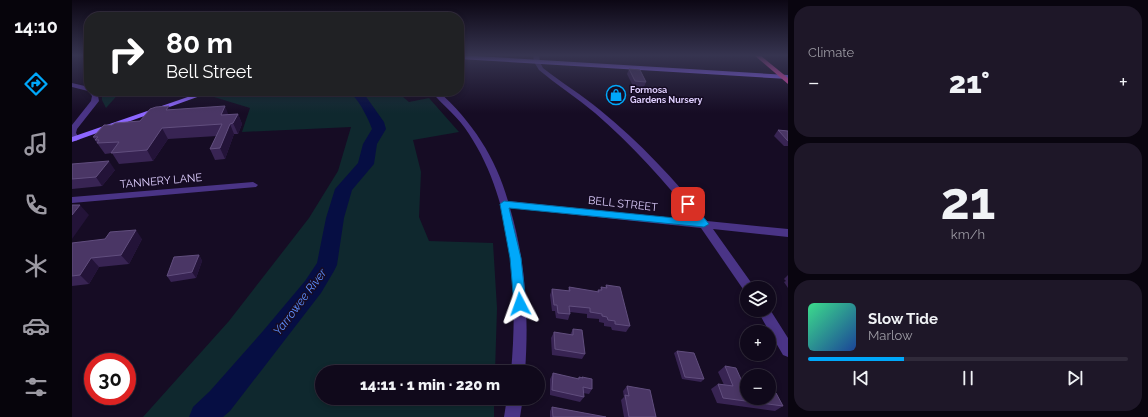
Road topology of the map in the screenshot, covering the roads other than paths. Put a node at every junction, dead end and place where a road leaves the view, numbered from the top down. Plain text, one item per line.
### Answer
1 (548, 74) edge
2 (786, 75) edge
3 (788, 82) edge
4 (72, 85) edge
5 (84, 88) edge
6 (95, 96) edge
7 (197, 96) edge
8 (440, 96) edge
9 (74, 139) edge
10 (253, 185) dead end
11 (72, 200) edge
12 (504, 204) junction
13 (704, 224) junction
14 (788, 233) edge
15 (744, 281) edge
16 (767, 317) edge
17 (788, 350) edge
18 (518, 365) edge
19 (514, 405) edge
20 (512, 417) edge

1 - 13 street
2 - 3 highway
4 - 5 street
6 - 9 street
7 - 9 main road
8 - 12 street
10 - 11 street, TANNERY LANE
12 - 13 street, BELL STREET
12 - 18 street
13 - 14 street, BELL STREET
13 - 15 street
16 - 17 street
19 - 20 street

